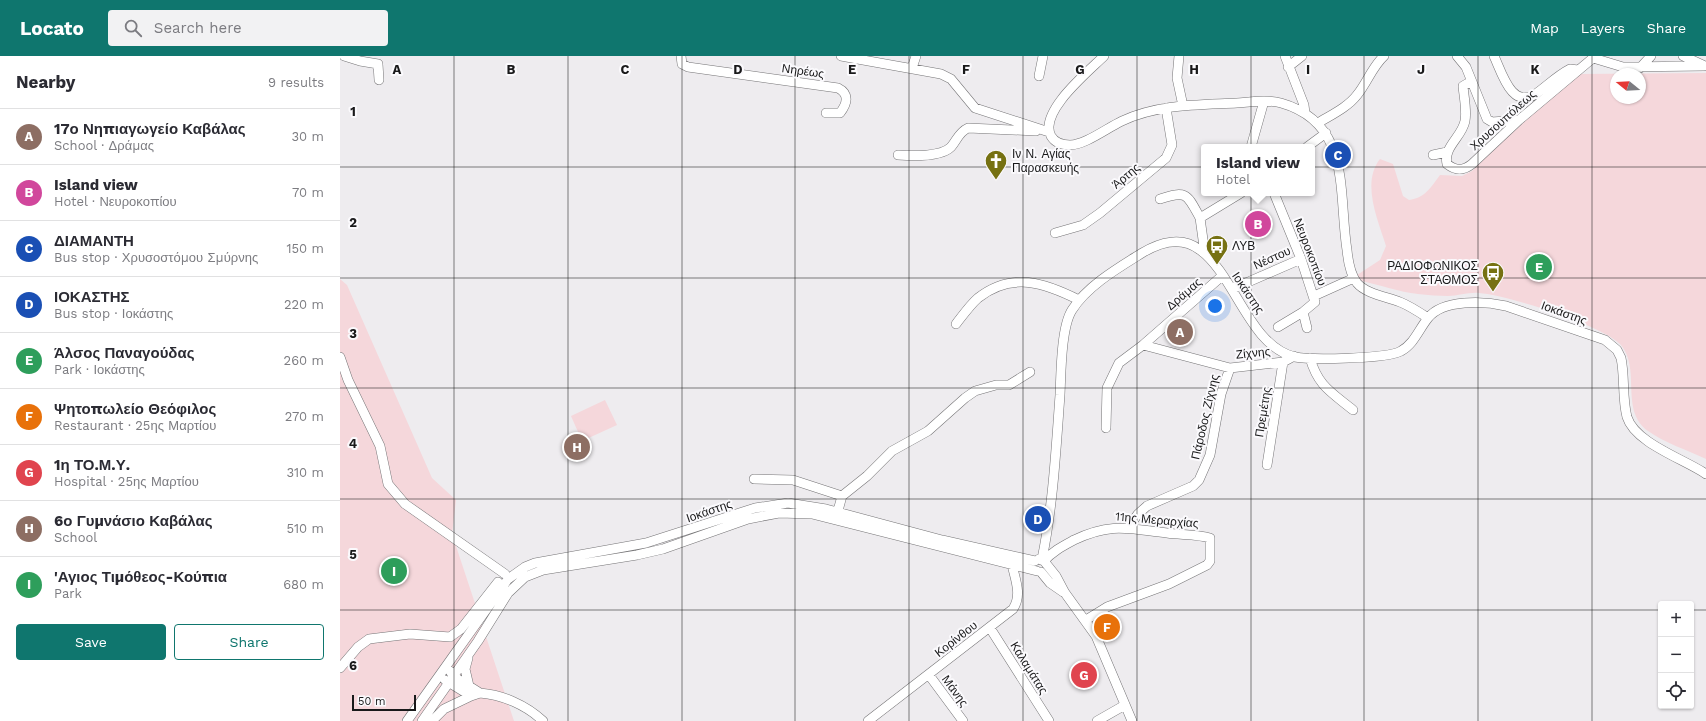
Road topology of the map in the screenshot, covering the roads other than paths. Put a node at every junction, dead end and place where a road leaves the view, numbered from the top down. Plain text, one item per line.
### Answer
1 (344, 56) edge
2 (681, 56) edge
3 (841, 56) edge
4 (916, 56) edge
5 (1043, 56) edge
6 (1104, 56) edge
7 (1178, 56) edge
8 (1285, 56) edge
9 (1302, 56) edge
10 (1384, 56) edge
11 (1457, 56) edge
12 (1494, 56) edge
13 (1651, 56) edge
14 (1683, 56) edge
15 (1593, 57) edge
16 (1705, 66) edge
17 (1288, 67) junction
18 (912, 68) junction
19 (1640, 68) junction
20 (1578, 70) junction
21 (1039, 76) dead end
22 (379, 80) dead end
23 (1470, 82) junction
24 (1264, 101) junction
25 (1183, 106) junction
26 (1166, 108) junction
27 (826, 113) dead end
28 (1305, 113) junction
29 (1519, 120) junction
30 (1318, 123) junction
31 (1049, 132) junction
32 (1326, 133) junction
33 (1252, 144) edge
34 (1311, 144) edge
35 (1447, 152) junction
36 (898, 155) dead end
37 (1433, 155) dead end
38 (1236, 196) edge
39 (1275, 196) edge
40 (1160, 199) dead end
41 (1200, 218) junction
42 (1055, 233) dead end
43 (1205, 254) junction
44 (1301, 259) junction
45 (1222, 276) junction
46 (1354, 278) junction
47 (1232, 289) junction
48 (1314, 296) junction
49 (1079, 300) junction
50 (1303, 312) junction
51 (1428, 318) junction
52 (956, 324) dead end
53 (1278, 327) dead end
54 (1307, 328) dead end
55 (1143, 345) junction
56 (1294, 356) junction
57 (340, 357) edge
58 (1310, 358) junction
59 (1283, 362) junction
60 (1230, 368) junction
61 (1030, 372) dead end
62 (1353, 410) dead end
63 (1106, 428) dead end
64 (1267, 465) dead end
65 (1706, 474) edge
66 (754, 479) dead end
67 (842, 496) junction
68 (836, 516) junction
69 (1128, 528) junction
70 (1010, 555) junction
71 (1040, 560) junction
72 (1012, 566) junction
73 (1039, 572) junction
74 (509, 575) junction
75 (1064, 593) junction
76 (1086, 620) junction
77 (990, 628) junction
78 (472, 649) junction
79 (445, 666) junction
80 (340, 668) edge
81 (440, 674) junction
82 (929, 675) junction
83 (451, 679) junction
84 (469, 686) junction
85 (475, 694) junction
86 (1125, 704) junction
87 (407, 721) edge
88 (422, 721) edge
89 (432, 721) edge
90 (543, 721) edge
91 (868, 721) edge
92 (962, 721) edge
93 (1049, 721) edge
94 (1097, 721) edge
95 (1132, 721) edge

1 - 22 street
2 - 27 street, Νηρέως
3 - 18 street
4 - 18 street
5 - 21 street
6 - 31 street
7 - 25 street
8 - 17 street
9 - 17 street
10 - 30 street
11 - 23 street
12 - 20 street
13 - 19 street
14 - 16 street
15 - 19 street, Χρυσουπόλεως
15 - 20 street, Χρυσουπόλεως
16 - 19 street, Χρυσουπόλεως
17 - 28 street
18 - 31 street
20 - 29 street, Χρυσουπόλεως
23 - 29 street
23 - 35 street, Χρυσουπόλεως
24 - 25 street
24 - 28 street
24 - 33 street
25 - 26 street
26 - 31 street
26 - 42 street, Άρτης
28 - 30 street
29 - 35 street, Χρυσουπόλεως
30 - 32 street
31 - 36 street
32 - 34 street
32 - 46 street
35 - 37 street
38 - 41 street
39 - 44 street, Νευροκοπίου
40 - 41 street
41 - 43 street
43 - 45 street, Ιοκάστης
43 - 49 street, Ιοκάστης
44 - 47 street, Νέστου
44 - 48 street, Νευροκοπίου
45 - 47 street, Ιοκάστης
45 - 55 street, Δράμας
46 - 48 street
46 - 51 street
47 - 56 street, Ιοκάστης
48 - 50 street
49 - 52 street
49 - 71 street, Ιοκάστης
50 - 53 street
50 - 54 street
51 - 58 street, Ιοκάστης
51 - 65 street, Ιοκάστης
55 - 60 street, Ζίχνης
55 - 63 street, Δράμας
56 - 58 street, Ιοκάστης
56 - 59 street, Ζίχνης
57 - 74 street
58 - 62 street
59 - 60 street, Ζίχνης
59 - 64 street, Πρεμέτης
60 - 69 street, Πάροδος Ζίχνης
61 - 67 street
66 - 67 street
67 - 68 street
68 - 70 street, Ιοκάστης
68 - 72 street, Ιοκάστης
68 - 74 street, Ιοκάστης
68 - 78 street, Ιοκάστης
69 - 71 street, 11ης Μεραρχίας
69 - 76 street, 11ης Μεραρχίας
70 - 71 street, Ιοκάστης
70 - 72 street, Κορίνθου
71 - 73 street
71 - 75 street
72 - 73 street, Ιοκάστης
72 - 77 street, Κορίνθου
73 - 75 street
74 - 79 street, Ιοκάστης
74 - 80 street
75 - 76 street
76 - 86 street
77 - 82 street, Κορίνθου
77 - 93 street, Καλαμάτας
78 - 83 street, Ιοκάστης
78 - 84 street
79 - 81 street, Ιοκάστης
79 - 83 street
81 - 83 street
81 - 87 street, Ιοκάστης
82 - 91 street, Κορίνθου
82 - 92 street, Μάνης
83 - 84 street
83 - 85 street
83 - 88 street, Ιοκάστης
84 - 85 street
85 - 89 street
85 - 90 street
86 - 94 street
86 - 95 street

